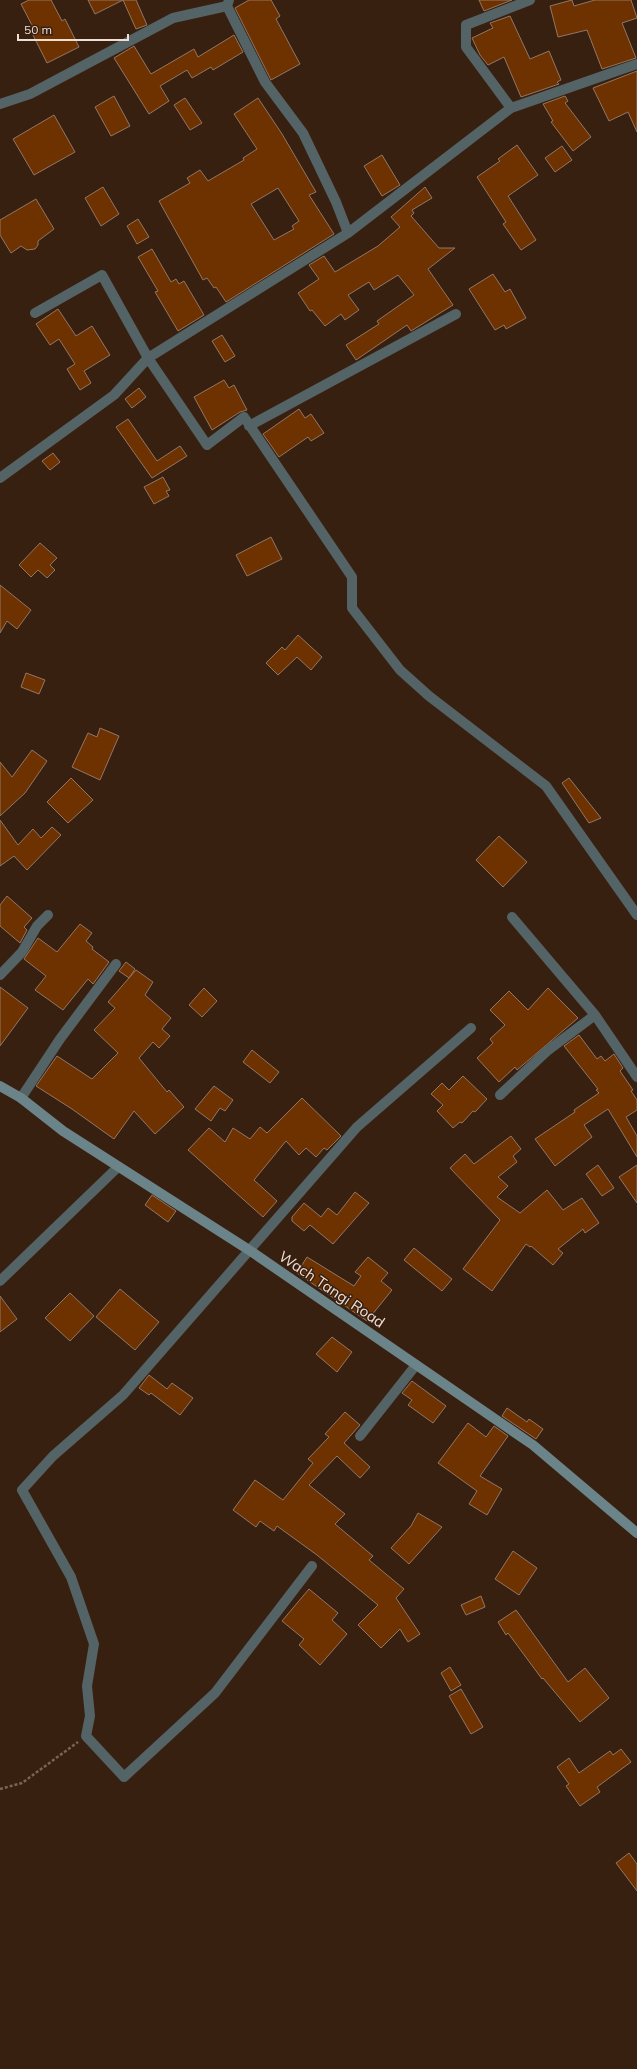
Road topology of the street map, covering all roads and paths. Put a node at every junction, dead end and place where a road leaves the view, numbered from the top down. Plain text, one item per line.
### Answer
1 (530, 0) edge
2 (228, 3) edge
3 (637, 64) edge
4 (0, 104) edge
5 (510, 108) junction
6 (348, 233) junction
7 (35, 313) dead end
8 (456, 314) dead end
9 (148, 358) junction
10 (249, 426) junction
11 (0, 478) edge
12 (48, 915) dead end
13 (637, 915) edge
14 (512, 917) dead end
15 (116, 964) dead end
16 (0, 975) edge
17 (595, 1015) junction
18 (471, 1028) dead end
19 (637, 1077) edge
20 (0, 1086) edge
21 (500, 1095) dead end
22 (21, 1098) junction
23 (118, 1167) junction
24 (249, 1250) junction
25 (0, 1281) edge
26 (416, 1365) junction
27 (360, 1436) dead end
28 (637, 1533) edge
29 (312, 1566) dead end
30 (86, 1736) junction
31 (0, 1788) edge

1 - 5 street
2 - 4 street
2 - 6 street
3 - 5 street
5 - 6 street
6 - 9 street
7 - 9 street
8 - 10 street
9 - 10 street
9 - 11 street
10 - 13 street
12 - 16 street
14 - 17 street
15 - 22 street
17 - 19 street
17 - 21 street
18 - 24 street
20 - 22 main road, Wach Tangi Road
22 - 23 main road, Wach Tangi Road
23 - 24 main road, Wach Tangi Road
23 - 25 street
24 - 26 main road, Wach Tangi Road
24 - 30 street
26 - 27 street
26 - 28 main road, Wach Tangi Road
29 - 30 street
30 - 31 path

